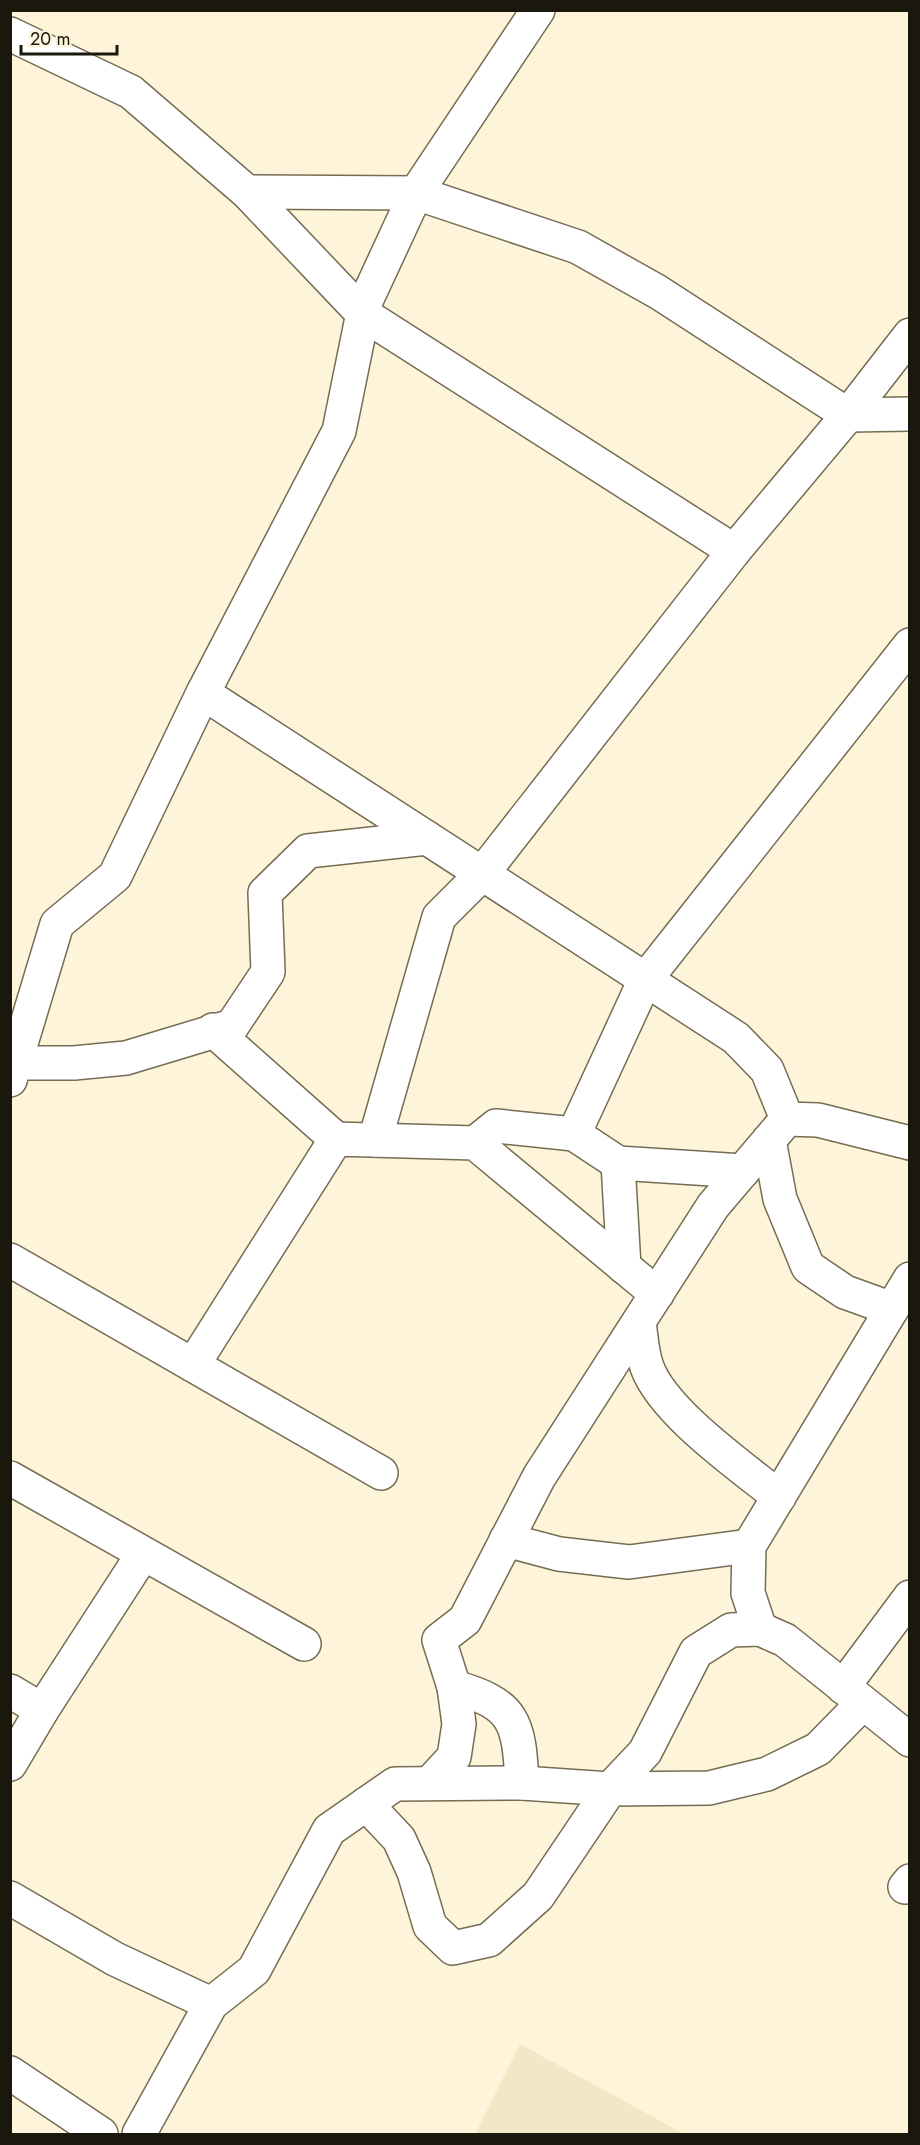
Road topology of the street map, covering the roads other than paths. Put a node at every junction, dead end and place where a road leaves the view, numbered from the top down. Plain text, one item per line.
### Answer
1 (538, 10) edge
2 (10, 34) edge
3 (248, 192) junction
4 (416, 193) junction
5 (363, 314) junction
6 (909, 336) edge
7 (909, 414) edge
8 (848, 415) junction
9 (734, 551) junction
10 (909, 645) edge
11 (203, 693) junction
12 (427, 838) junction
13 (482, 874) junction
14 (645, 980) junction
15 (213, 1030) junction
16 (12, 1067) edge
17 (778, 1130) junction
18 (574, 1134) junction
19 (336, 1139) junction
20 (375, 1140) junction
21 (475, 1143) junction
22 (909, 1143) edge
23 (618, 1163) junction
24 (743, 1171) junction
25 (10, 1260) edge
26 (624, 1267) junction
27 (909, 1279) edge
28 (657, 1294) junction
29 (892, 1309) junction
30 (639, 1322) junction
31 (193, 1365) junction
32 (381, 1473) dead end
33 (10, 1478) edge
34 (779, 1497) junction
35 (506, 1540) junction
36 (749, 1546) junction
37 (143, 1554) junction
38 (909, 1597) edge
39 (760, 1629) junction
40 (304, 1644) dead end
41 (454, 1687) junction
42 (10, 1691) edge
43 (853, 1695) junction
44 (42, 1710) junction
45 (909, 1740) edge
46 (10, 1764) edge
47 (430, 1783) junction
48 (522, 1783) junction
49 (610, 1789) junction
50 (366, 1804) junction
51 (10, 1898) edge
52 (211, 2004) junction
53 (10, 2073) edge
54 (101, 2134) edge
55 (139, 2134) edge

1 - 4 street
2 - 3 street
3 - 4 street
3 - 5 street
4 - 5 street
4 - 8 street
5 - 9 street
5 - 11 street
6 - 8 street
7 - 8 street
8 - 9 street
9 - 13 street
10 - 14 street
11 - 12 street
11 - 16 street
12 - 13 street
12 - 15 street
13 - 14 street
13 - 20 street
14 - 17 street
14 - 18 street
15 - 16 street
15 - 19 street
17 - 22 street
17 - 24 street
17 - 29 street
18 - 21 street
18 - 23 street
19 - 20 street
19 - 31 street
20 - 21 street
21 - 26 street
23 - 24 street
23 - 26 street
24 - 28 street
25 - 31 street
26 - 28 street
27 - 29 street
28 - 30 street
29 - 34 street
30 - 34 street
30 - 35 street
31 - 32 street
33 - 37 street
34 - 36 street
35 - 36 street
35 - 41 street
36 - 39 street
37 - 40 street
37 - 44 street
38 - 43 street
39 - 43 street
39 - 49 street
41 - 47 street
41 - 48 street
42 - 44 street
43 - 45 street
43 - 49 street
44 - 46 street
47 - 48 street
47 - 50 street
48 - 49 street
49 - 50 street
50 - 52 street
51 - 52 street
52 - 55 street
53 - 54 street

